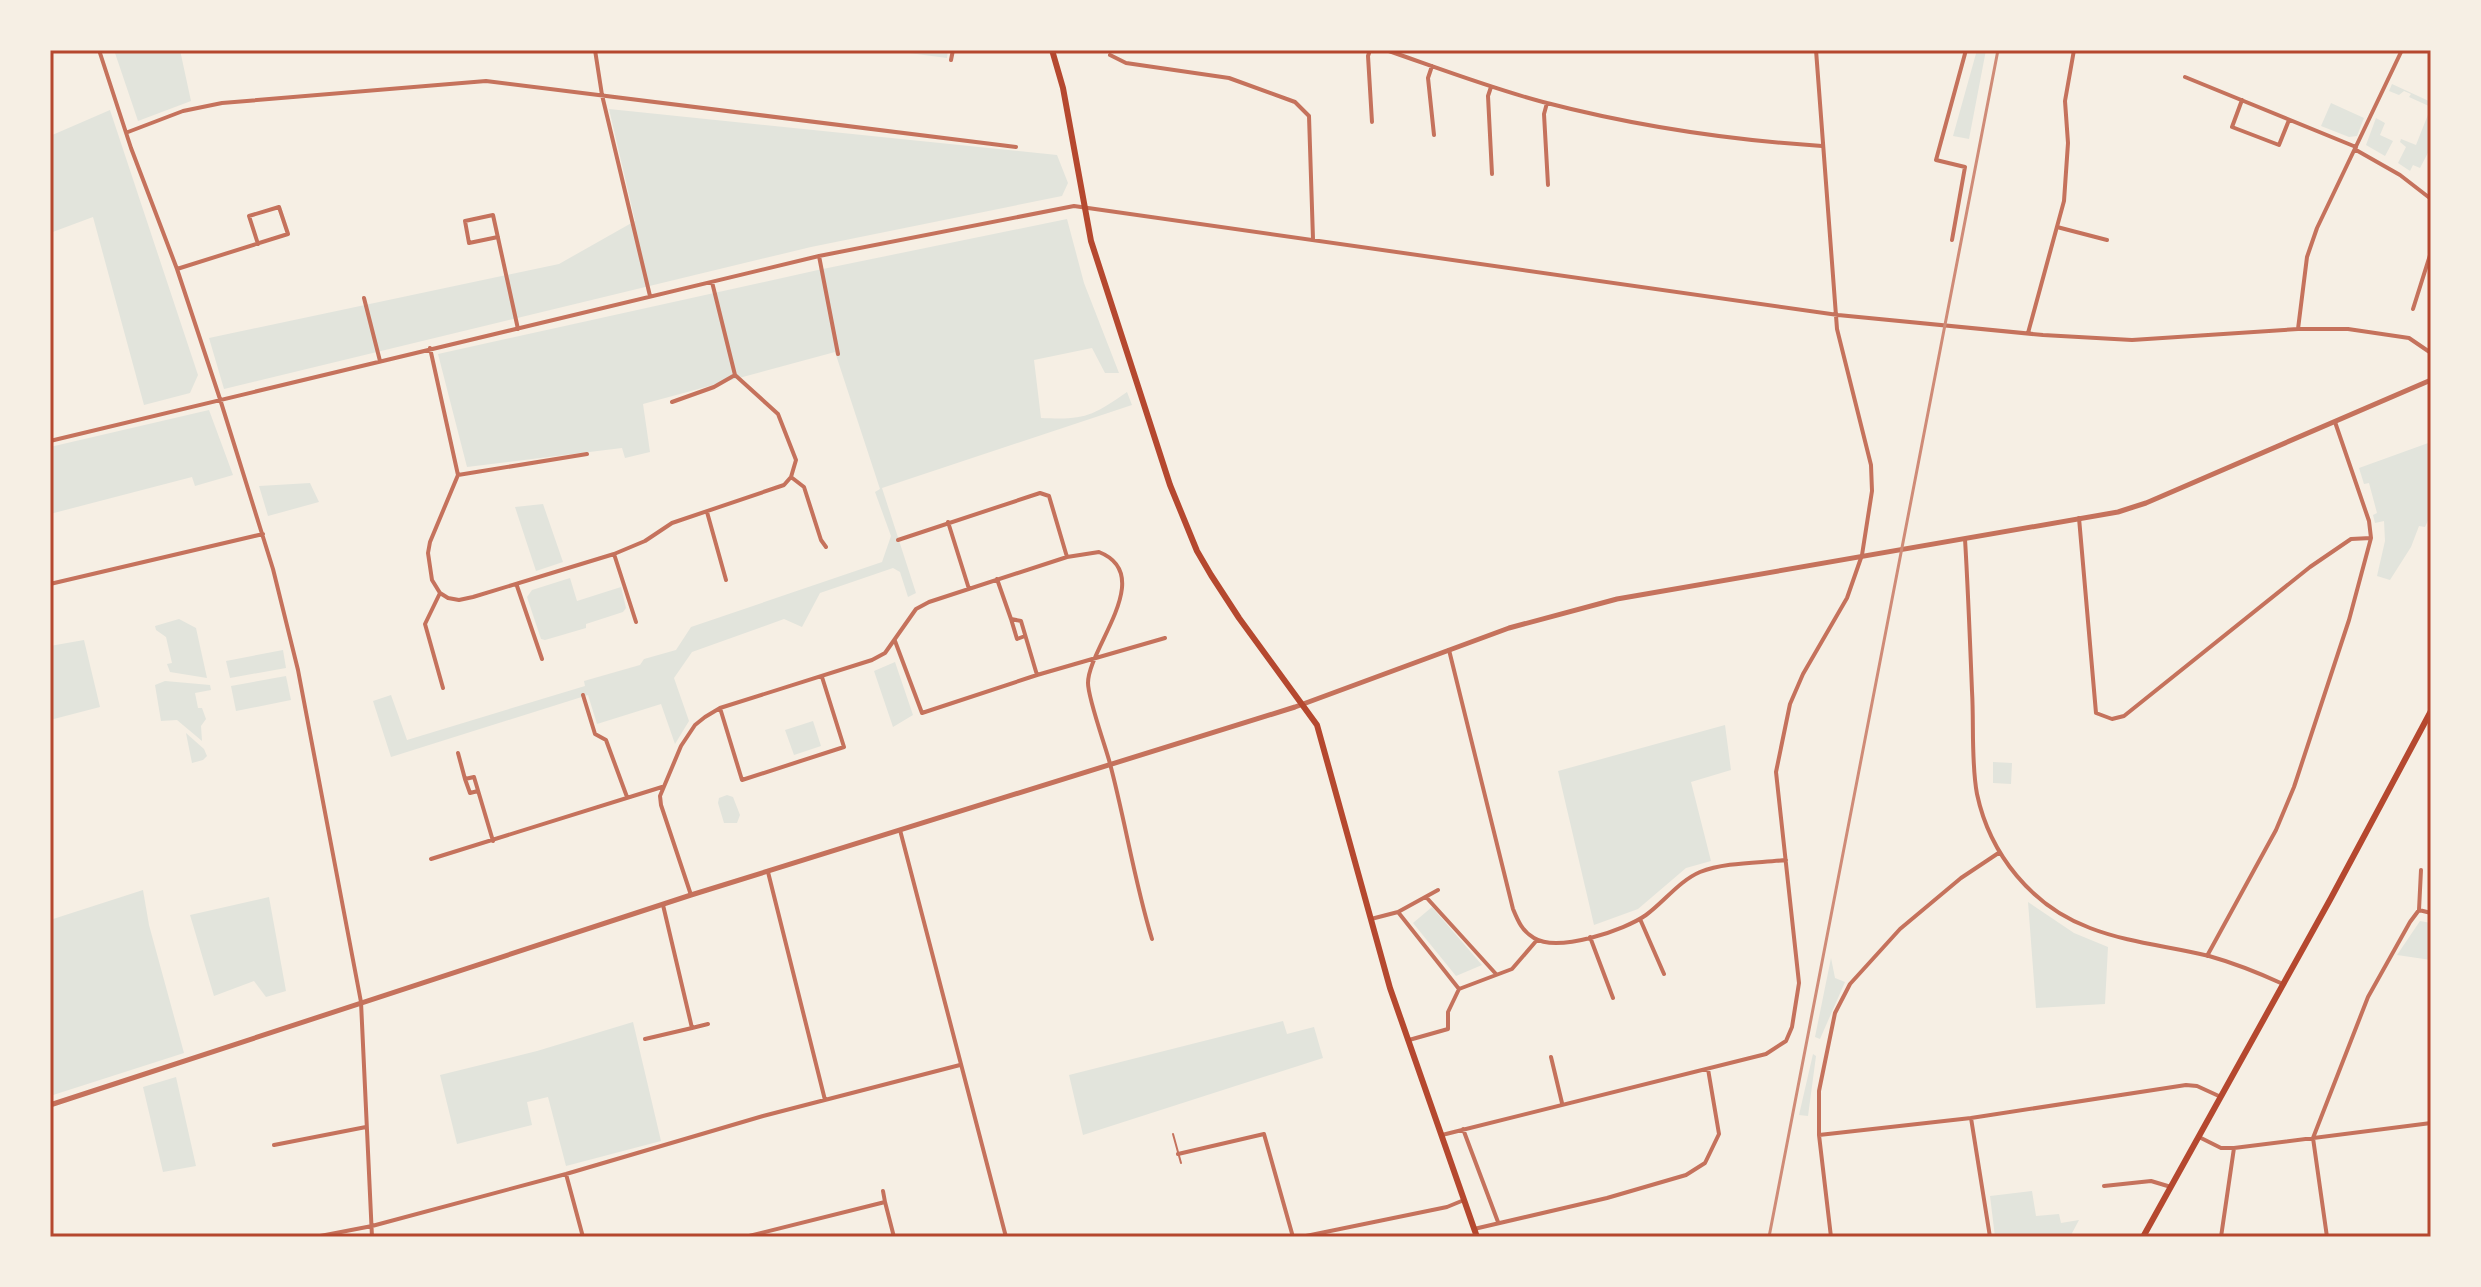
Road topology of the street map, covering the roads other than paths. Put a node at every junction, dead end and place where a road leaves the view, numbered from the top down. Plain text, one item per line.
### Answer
1 (99, 50) edge
2 (595, 50) edge
3 (953, 50) edge
4 (1052, 50) edge
5 (1370, 50) edge
6 (1386, 50) edge
7 (1407, 50) edge
8 (1816, 50) edge
9 (1966, 50) edge
10 (2074, 50) edge
11 (2402, 50) edge
12 (1110, 55) dead end
13 (1408, 58) junction
14 (951, 60) dead end
15 (1432, 66) junction
16 (2185, 77) dead end
17 (1491, 87) junction
18 (602, 95) junction
19 (2242, 100) junction
20 (1547, 103) junction
21 (2289, 119) junction
22 (1372, 122) dead end
23 (127, 132) junction
24 (1434, 135) dead end
25 (1822, 146) junction
26 (1016, 147) dead end
27 (2356, 148) junction
28 (1492, 174) dead end
29 (1548, 185) dead end
30 (2431, 199) edge
31 (1083, 208) junction
32 (2057, 227) junction
33 (498, 237) junction
34 (1313, 239) junction
35 (1952, 240) dead end
36 (2107, 240) dead end
37 (258, 244) junction
38 (2431, 252) edge
39 (819, 256) junction
40 (177, 269) junction
41 (712, 282) junction
42 (650, 296) junction
43 (364, 298) dead end
44 (2413, 309) dead end
45 (1838, 315) junction
46 (518, 329) junction
47 (2298, 329) junction
48 (2028, 334) junction
49 (430, 348) junction
50 (2431, 353) edge
51 (838, 354) dead end
52 (380, 361) junction
53 (735, 375) junction
54 (2431, 380) edge
55 (220, 399) junction
56 (672, 402) dead end
57 (2335, 422) junction
58 (50, 441) edge
59 (587, 454) dead end
60 (458, 475) junction
61 (791, 477) junction
62 (707, 512) junction
63 (2079, 518) junction
64 (948, 522) junction
65 (263, 534) junction
66 (2371, 538) junction
67 (1965, 539) junction
68 (898, 540) dead end
69 (826, 547) dead end
70 (614, 554) junction
71 (1862, 555) junction
72 (1067, 557) junction
73 (997, 579) junction
74 (726, 580) dead end
75 (50, 584) edge
76 (517, 585) junction
77 (969, 589) junction
78 (440, 593) junction
79 (1011, 619) junction
80 (636, 622) dead end
81 (1026, 636) junction
82 (1165, 638) dead end
83 (895, 641) junction
84 (1449, 650) junction
85 (542, 659) dead end
86 (1094, 659) junction
87 (1037, 675) junction
88 (822, 677) junction
89 (443, 688) dead end
90 (583, 695) dead end
91 (1301, 705) junction
92 (720, 708) junction
93 (2431, 711) edge
94 (458, 753) dead end
95 (1110, 763) junction
96 (662, 787) junction
97 (627, 797) junction
98 (900, 830) junction
99 (493, 841) junction
100 (2000, 852) junction
101 (431, 859) dead end
102 (1786, 860) junction
103 (2421, 870) dead end
104 (768, 872) junction
105 (1438, 890) dead end
106 (691, 895) junction
107 (1426, 897) junction
108 (663, 905) junction
109 (2419, 910) junction
110 (1398, 912) junction
111 (2431, 913) edge
112 (1371, 919) junction
113 (1640, 919) junction
114 (1590, 937) junction
115 (1152, 939) dead end
116 (1537, 940) junction
117 (2207, 956) junction
118 (1496, 974) junction
119 (1664, 974) dead end
120 (2283, 984) junction
121 (1459, 989) junction
122 (1613, 998) dead end
123 (361, 1002) junction
124 (708, 1024) dead end
125 (692, 1028) junction
126 (645, 1039) dead end
127 (1407, 1041) junction
128 (1551, 1057) dead end
129 (960, 1065) junction
130 (1708, 1069) junction
131 (2221, 1097) junction
132 (825, 1100) junction
133 (1562, 1103) junction
134 (50, 1105) edge
135 (1971, 1118) junction
136 (2431, 1123) edge
137 (366, 1127) junction
138 (1463, 1129) junction
139 (1173, 1134) dead end
140 (1440, 1135) junction
141 (1819, 1135) junction
142 (2199, 1137) junction
143 (2313, 1138) junction
144 (274, 1145) dead end
145 (2234, 1148) junction
146 (1178, 1154) junction
147 (1181, 1163) dead end
148 (566, 1174) junction
149 (2104, 1186) dead end
150 (2171, 1187) junction
151 (883, 1191) dead end
152 (1464, 1200) junction
153 (885, 1202) junction
154 (1498, 1222) junction
155 (372, 1226) junction
156 (1475, 1233) edge
157 (315, 1237) edge
158 (372, 1237) edge
159 (583, 1237) edge
160 (745, 1237) edge
161 (894, 1237) edge
162 (1006, 1237) edge
163 (1293, 1237) edge
164 (1301, 1237) edge
165 (1831, 1237) edge
166 (1990, 1237) edge
167 (2143, 1237) edge
168 (2221, 1237) edge
169 (2327, 1237) edge

1 - 23 street
2 - 18 street
3 - 14 street
4 - 31 main road
5 - 22 street
6 - 13 street
7 - 13 street
8 - 25 street
9 - 35 street
10 - 32 street
11 - 27 street
12 - 34 street
13 - 15 street
15 - 17 street
15 - 24 street
16 - 19 street
17 - 20 street
17 - 28 street
18 - 23 street
18 - 26 street
18 - 42 street
19 - 21 street
19 - 21 street
20 - 25 street
20 - 29 street
21 - 27 street
23 - 40 street
25 - 45 street
27 - 30 street
27 - 47 street
31 - 34 street
31 - 39 street
31 - 91 main road
32 - 36 street
32 - 48 street
33 - 33 street
33 - 46 street
34 - 45 street
37 - 37 street
37 - 40 street
38 - 44 street
39 - 41 street
39 - 51 street
40 - 55 street
41 - 42 street
41 - 53 street
42 - 46 street
43 - 52 street
45 - 48 street
45 - 71 street
46 - 49 street
47 - 48 street
47 - 50 street
49 - 52 street
49 - 60 street
52 - 55 street
53 - 56 street
53 - 61 street
54 - 57 street
55 - 58 street
55 - 65 street
57 - 63 street
57 - 66 street
59 - 60 street
60 - 78 street
61 - 62 street
61 - 69 street
62 - 70 street
62 - 74 street
63 - 66 street
63 - 67 street
64 - 68 street
64 - 72 street
64 - 77 street
65 - 75 street
65 - 123 street
66 - 117 street
67 - 71 street
67 - 100 street
70 - 76 street
70 - 80 street
71 - 84 street
71 - 102 street
72 - 73 street
72 - 86 street
73 - 77 street
73 - 79 street
76 - 78 street
76 - 85 street
77 - 83 street
78 - 89 street
79 - 81 street
79 - 81 street
81 - 87 street
82 - 86 street
83 - 87 street
83 - 88 street
84 - 91 street
84 - 116 street
86 - 87 street
86 - 95 street
88 - 92 street
88 - 92 street
90 - 97 street
91 - 95 street
91 - 112 main road
92 - 96 street
93 - 120 main road
94 - 99 street
95 - 98 street
95 - 115 street
96 - 97 street
96 - 106 street
97 - 99 street
98 - 104 street
98 - 129 street
99 - 101 street
100 - 117 street
100 - 141 street
102 - 113 street
102 - 130 street
103 - 109 street
104 - 106 street
104 - 132 street
105 - 107 street
106 - 108 street
107 - 110 street
107 - 118 street
108 - 123 street
108 - 125 street
109 - 111 street
109 - 143 street
110 - 112 street
110 - 121 street
112 - 127 main road
113 - 114 street
113 - 119 street
114 - 116 street
114 - 122 street
116 - 118 street
117 - 120 street
118 - 121 street
120 - 131 main road
121 - 127 street
123 - 134 street
123 - 137 street
124 - 125 street
125 - 126 street
127 - 140 main road
128 - 133 street
129 - 132 street
129 - 162 street
130 - 133 street
130 - 154 street
131 - 135 street
131 - 142 main road
132 - 148 street
133 - 138 street
135 - 141 street
135 - 166 street
136 - 143 street
137 - 144 street
137 - 155 street
138 - 140 street
138 - 154 street
139 - 146 lane
140 - 152 main road
141 - 165 street
142 - 145 street
142 - 150 main road
143 - 145 street
143 - 169 street
145 - 168 street
146 - 147 lane
146 - 163 street
148 - 155 street
148 - 159 street
149 - 150 street
150 - 167 main road
151 - 153 street
152 - 156 main road
152 - 164 street
153 - 160 street
153 - 161 street
154 - 156 street
155 - 157 street
155 - 158 street

